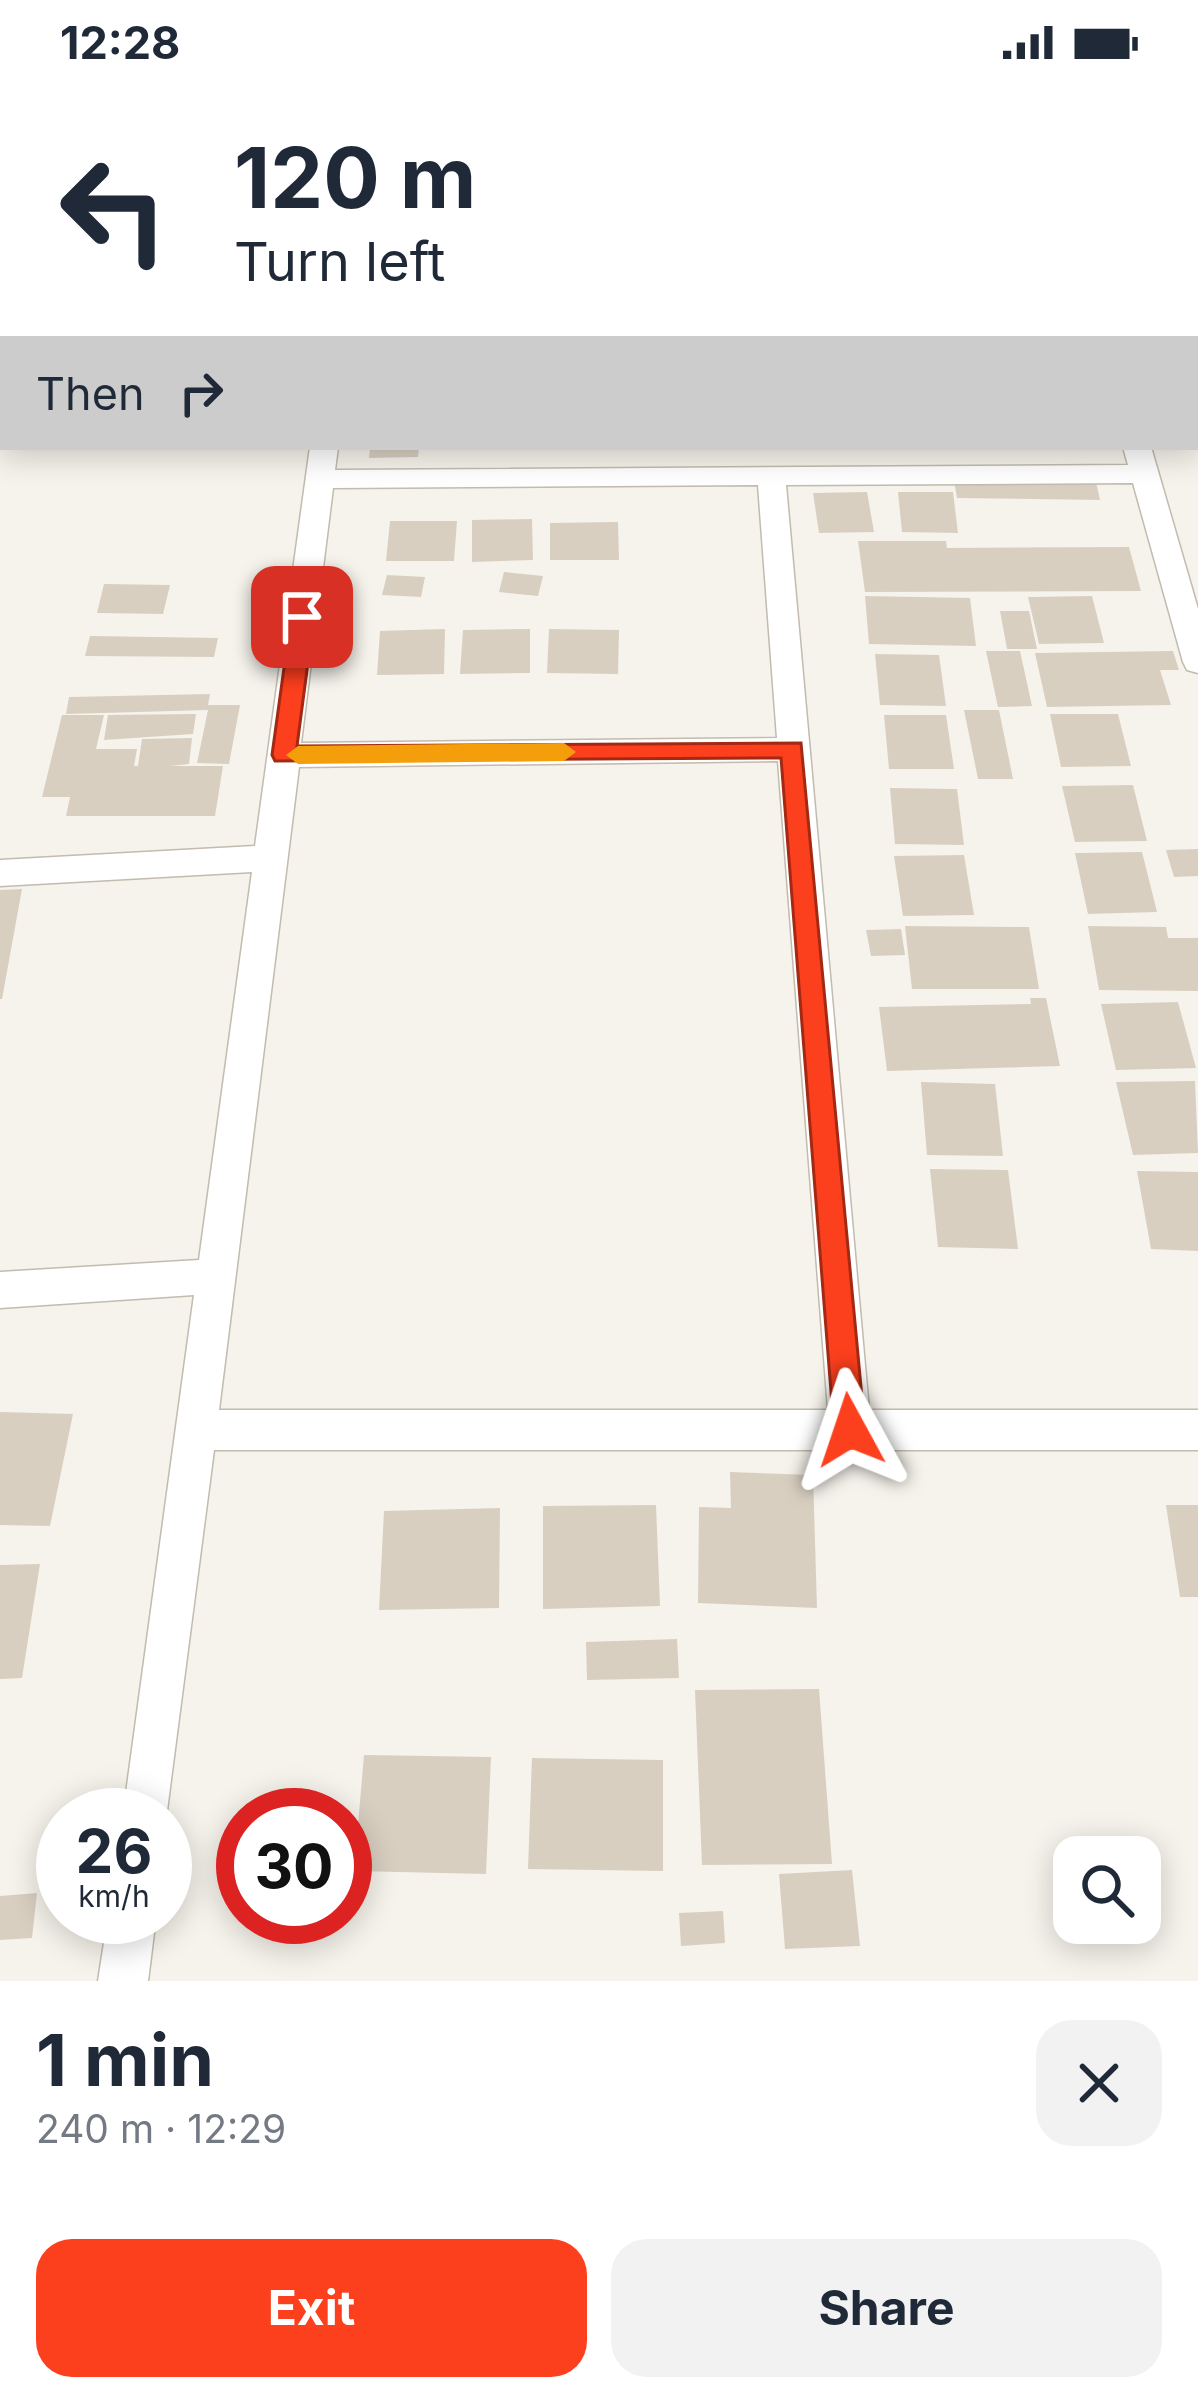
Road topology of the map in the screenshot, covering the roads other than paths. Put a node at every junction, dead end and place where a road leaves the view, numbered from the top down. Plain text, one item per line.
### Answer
1 (1140, 460) edge
2 (322, 463) edge
3 (771, 476) junction
4 (1198, 662) edge
5 (792, 749) junction
6 (284, 755) junction
7 (271, 858) junction
8 (0, 873) edge
9 (218, 1276) junction
10 (0, 1290) edge
11 (199, 1430) junction
12 (850, 1430) junction
13 (1198, 1430) edge
14 (150, 1788) edge
15 (128, 1944) edge
16 (123, 1981) edge

1 - 3 street
1 - 4 street
2 - 3 street
2 - 6 street
3 - 5 street
5 - 6 street
5 - 12 street
6 - 7 street
7 - 8 street
7 - 9 street
9 - 10 street
9 - 11 street
11 - 12 street
11 - 14 street
12 - 13 street
15 - 16 street

